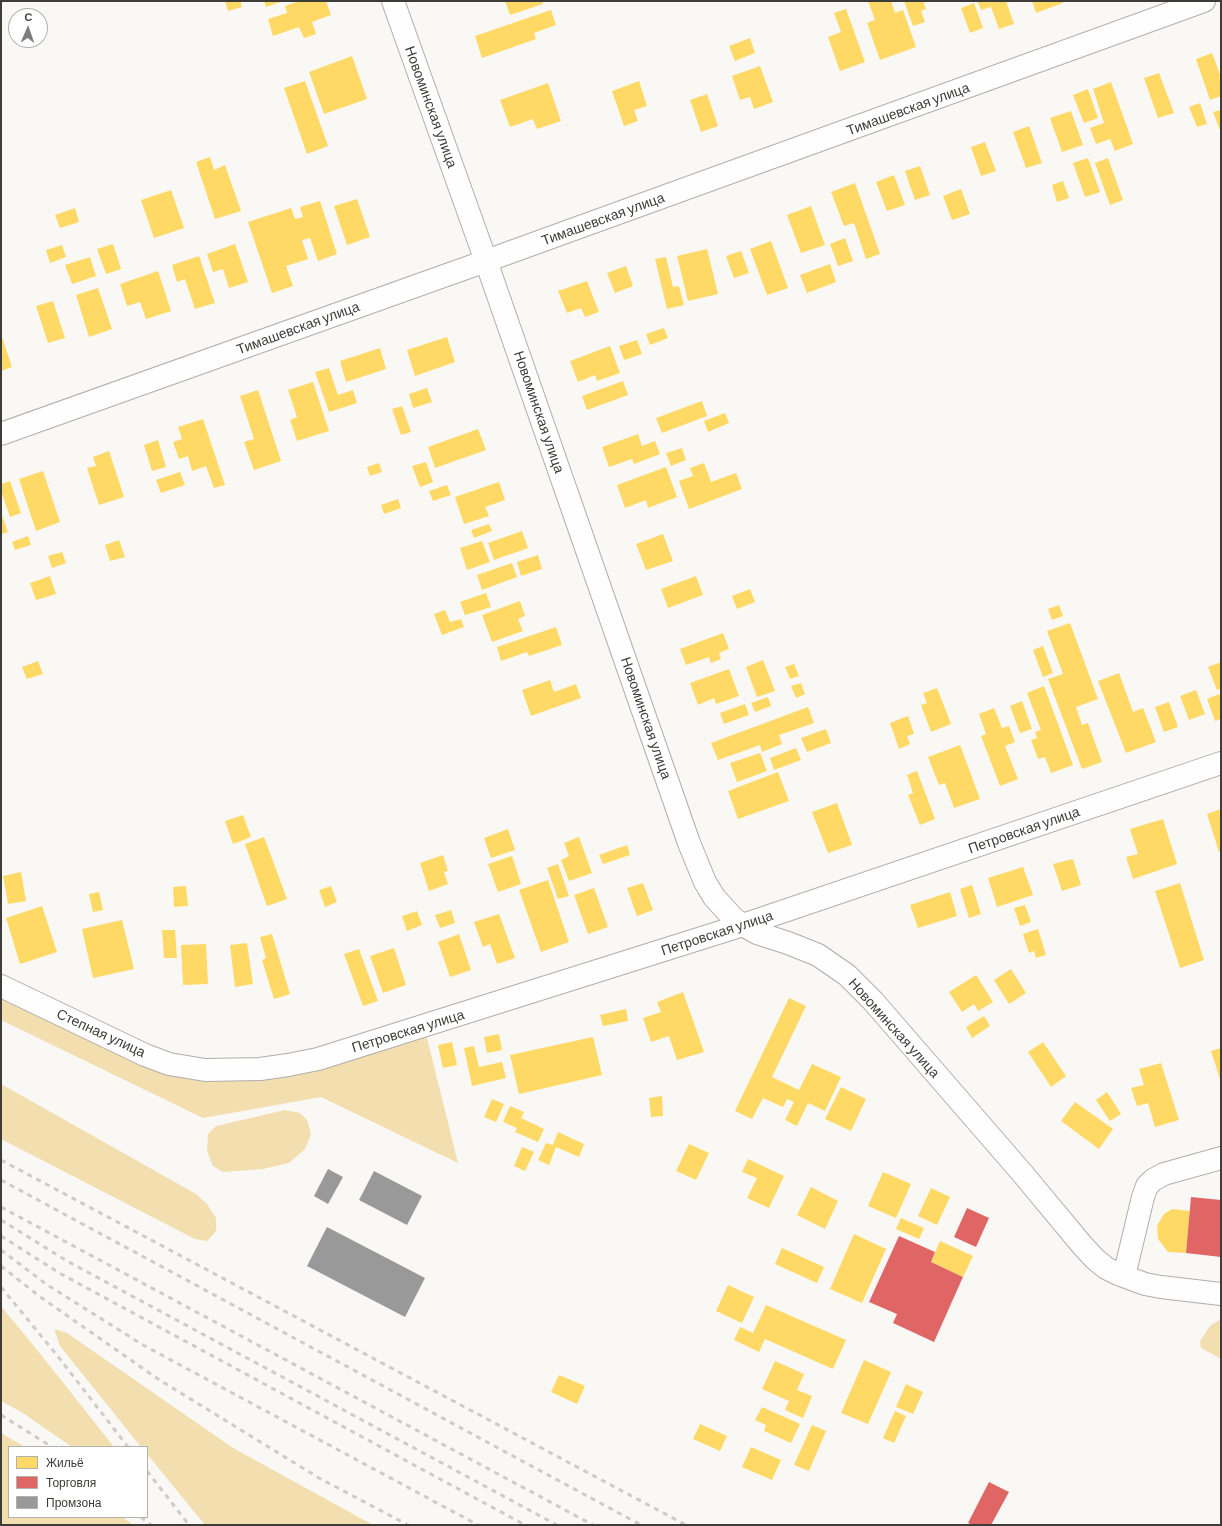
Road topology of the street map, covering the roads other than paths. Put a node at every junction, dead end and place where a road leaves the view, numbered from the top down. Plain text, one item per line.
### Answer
1 (393, 1) edge
2 (1204, 1) edge
3 (486, 262) junction
4 (1, 434) edge
5 (1221, 763) edge
6 (743, 925) junction
7 (1, 986) edge
8 (205, 1070) joint
9 (1221, 1158) edge
10 (1124, 1276) junction
11 (1221, 1294) edge

1 - 3 street, Новоминская улица
2 - 3 street, Тимашевская улица
3 - 4 street, Тимашевская улица
3 - 6 street, Новоминская улица
5 - 6 street, Петровская улица
6 - 8 street, Петровская улица
6 - 10 street, Новоминская улица
7 - 8 street, Степная улица
9 - 10 street
10 - 11 street, Новоминская улица

